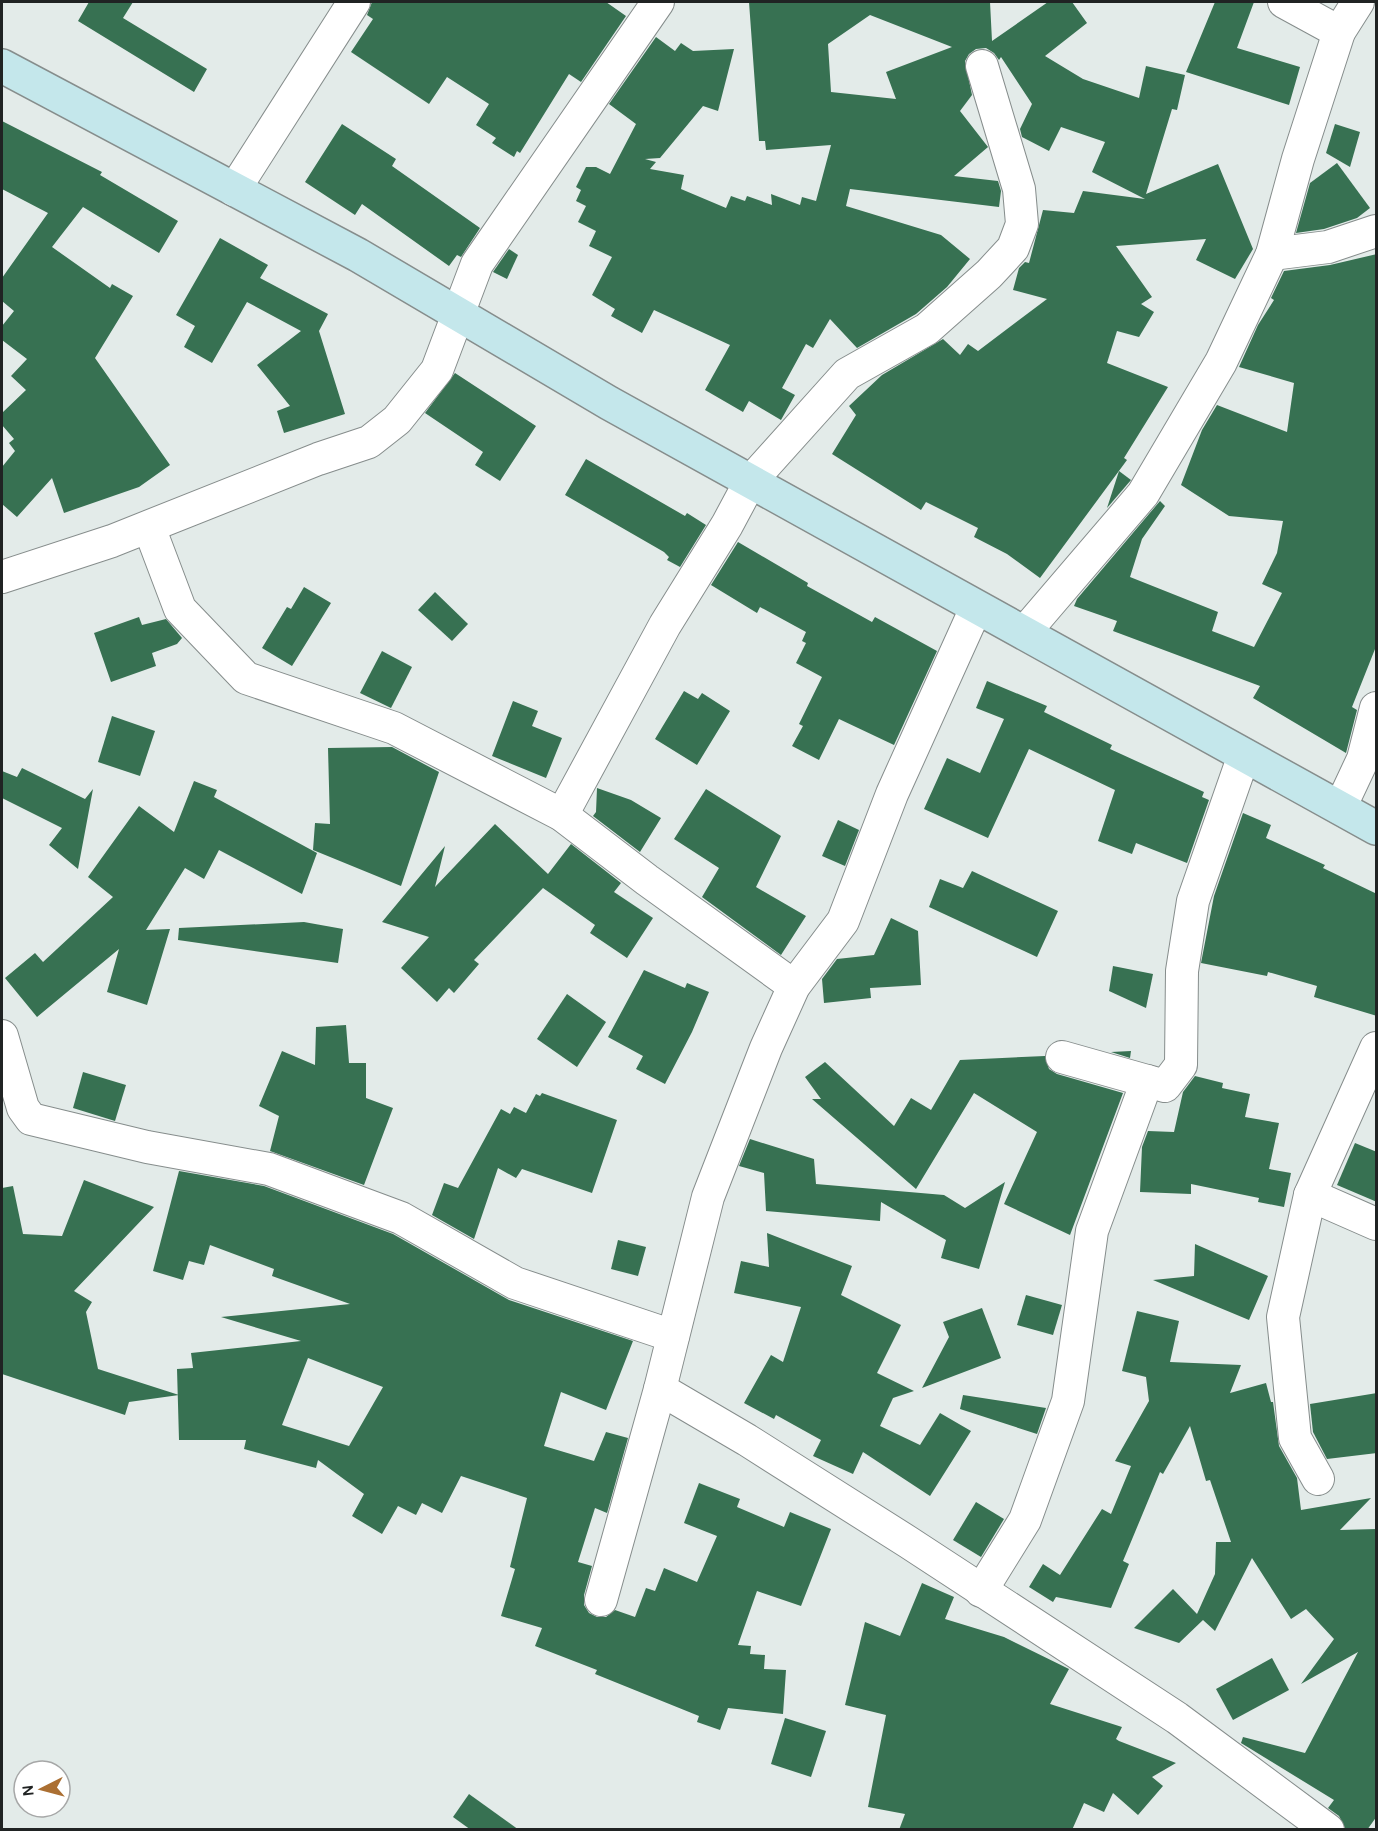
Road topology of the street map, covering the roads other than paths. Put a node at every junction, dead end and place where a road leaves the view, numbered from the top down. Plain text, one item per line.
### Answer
1 (354, 2) edge
2 (658, 2) edge
3 (1284, 2) edge
4 (1358, 2) edge
5 (1339, 32) junction
6 (2, 66) edge
7 (982, 66) dead end
8 (234, 190) junction
9 (1377, 231) edge
10 (1272, 254) junction
11 (457, 313) junction
12 (750, 482) junction
13 (149, 527) junction
14 (2, 577) edge
15 (976, 608) junction
16 (1024, 633) junction
17 (1377, 708) edge
18 (1244, 755) junction
19 (1340, 807) junction
20 (562, 815) junction
21 (1377, 828) edge
22 (794, 986) junction
23 (2, 1036) edge
24 (1377, 1048) edge
25 (1062, 1057) dead end
26 (1147, 1081) junction
27 (1310, 1195) junction
28 (1377, 1224) edge
29 (673, 1336) junction
30 (660, 1389) junction
31 (1318, 1479) dead end
32 (981, 1591) junction
33 (601, 1600) dead end
34 (1328, 1830) edge

1 - 8 street
2 - 11 street
3 - 5 street
4 - 5 street
5 - 10 street
6 - 8 main road
7 - 12 street
8 - 11 main road
9 - 10 street
10 - 16 street
11 - 12 main road
11 - 13 street
12 - 15 main road
12 - 20 street
13 - 14 street
13 - 20 street
15 - 16 main road
15 - 22 street
16 - 18 main road
17 - 19 street
18 - 19 main road
18 - 26 street
19 - 21 main road
20 - 22 street
22 - 29 street
23 - 29 street
24 - 27 street
25 - 26 street
26 - 32 street
27 - 28 street
27 - 31 street
29 - 30 street
30 - 32 street
30 - 33 street
32 - 34 street

